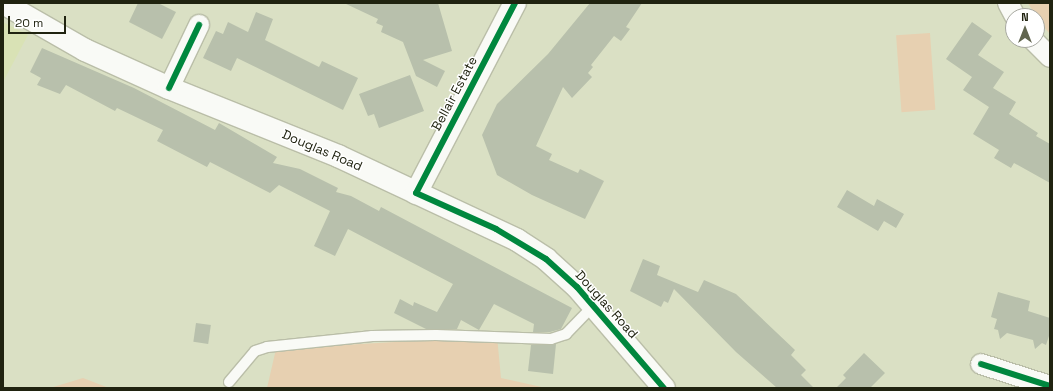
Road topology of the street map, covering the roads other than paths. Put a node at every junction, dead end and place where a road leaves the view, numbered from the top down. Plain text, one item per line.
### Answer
1 (3, 3) edge
2 (513, 4) edge
3 (199, 26) dead end
4 (1041, 48) edge
5 (1050, 57) edge
6 (169, 88) junction
7 (416, 193) junction
8 (593, 306) junction
9 (981, 364) dead end
10 (229, 382) dead end
11 (1050, 386) edge
12 (664, 388) edge

1 - 6 main road, Douglas Road
2 - 7 main road, Bellair Estate
3 - 6 street
4 - 5 street
6 - 7 main road, Douglas Road
7 - 8 main road, Douglas Road
8 - 10 lane
8 - 12 main road, Douglas Road
9 - 11 street

